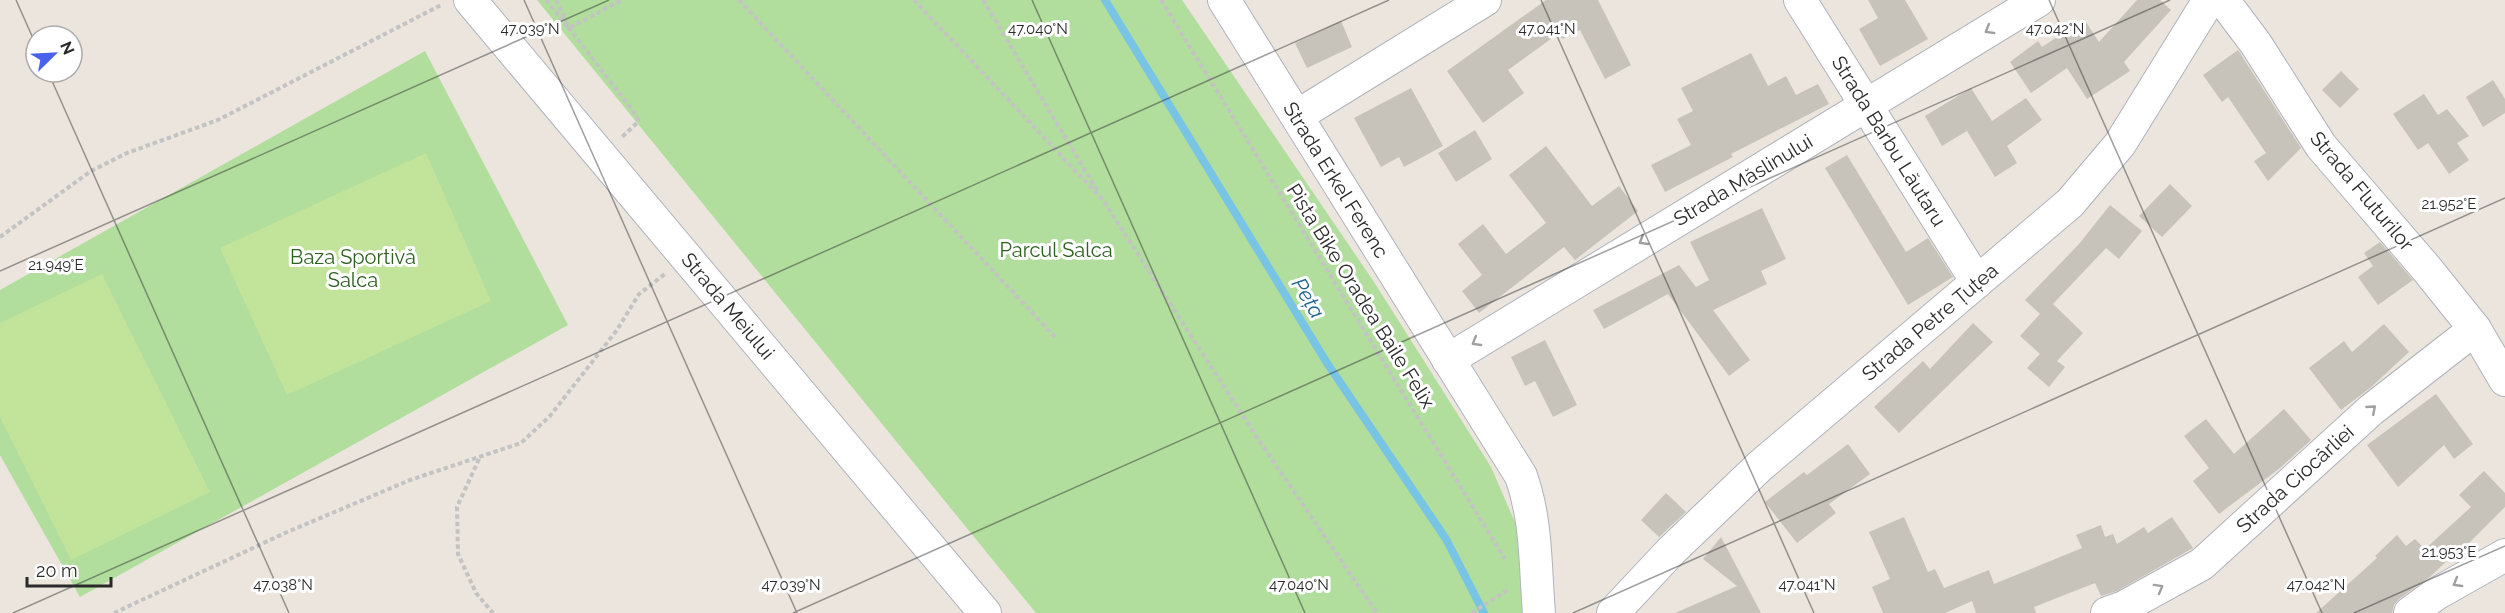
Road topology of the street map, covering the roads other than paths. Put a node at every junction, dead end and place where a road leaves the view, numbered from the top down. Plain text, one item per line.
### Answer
1 (1224, 0) edge
2 (1485, 0) edge
3 (1800, 0) edge
4 (2039, 0) edge
5 (2209, 0) edge
6 (2223, 0) edge
7 (459, 1) edge
8 (1867, 105) junction
9 (1297, 116) junction
10 (1977, 282) junction
11 (2475, 329) junction
12 (1448, 360) junction
13 (2505, 380) edge
14 (2505, 555) edge
15 (985, 613) edge
16 (1539, 613) edge
17 (1613, 613) edge
18 (2107, 613) edge
19 (2410, 613) edge

1 - 9 street, Strada Erkel Ferenc
2 - 9 street
3 - 8 street, Strada Barbu Lăutaru
4 -> 8 street, Strada Măslinului
5 - 10 street, Strada Petre Țuțea
6 - 11 street, Strada Fluturilor
7 - 15 street, Strada Meiului
8 - 10 street, Strada Barbu Lăutaru
8 -> 12 street, Strada Măslinului
9 - 12 street, Strada Erkel Ferenc
10 - 17 street, Strada Petre Țuțea
11 - 13 street, Strada Fluturilor
18 -> 11 street, Strada Ciocârliei
12 - 16 street, Strada Erkel Ferenc
14 -> 19 street

